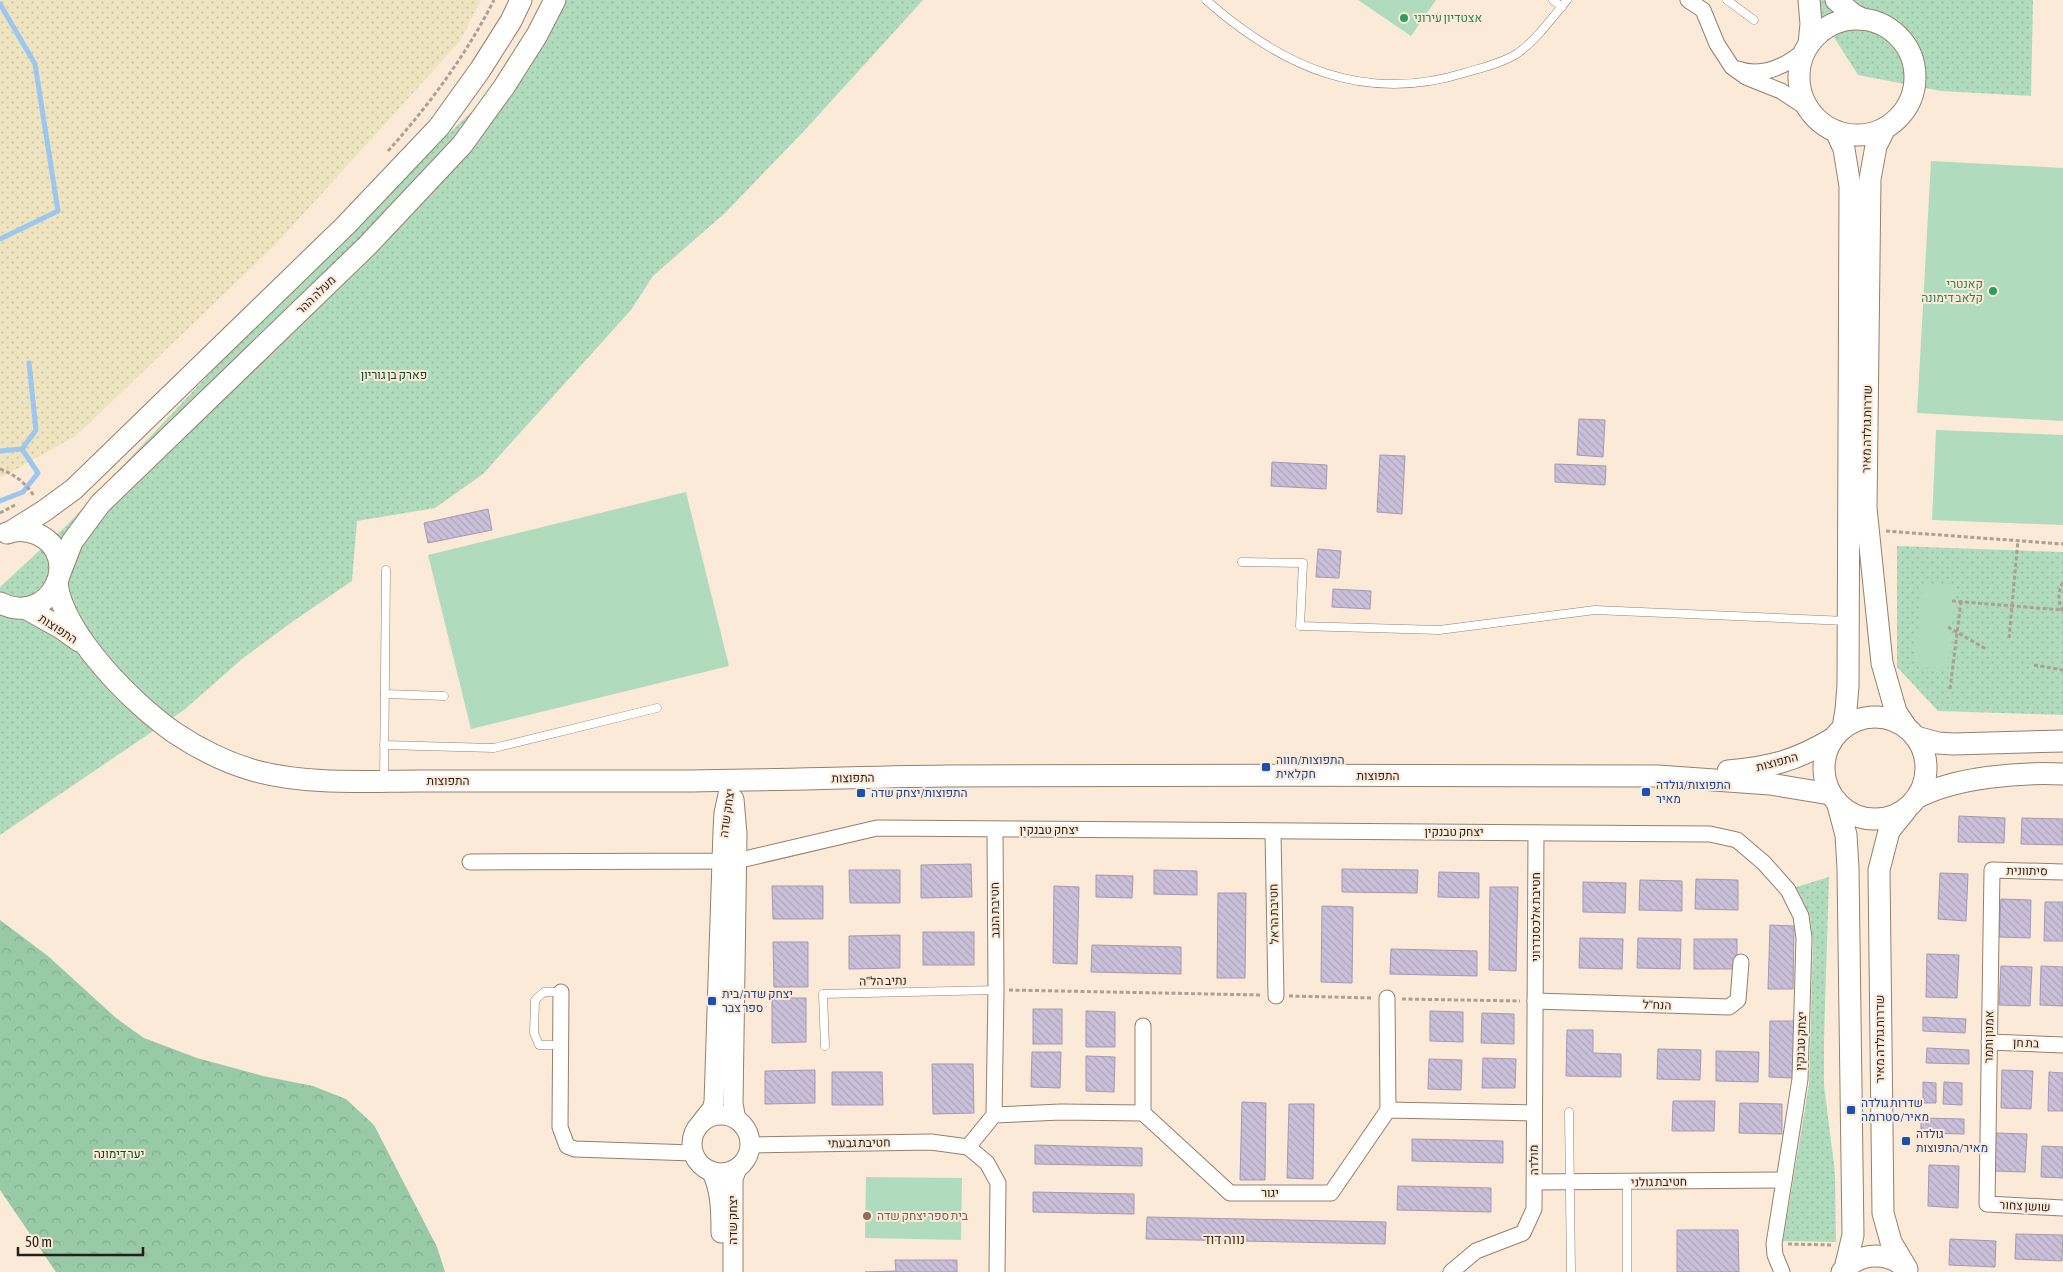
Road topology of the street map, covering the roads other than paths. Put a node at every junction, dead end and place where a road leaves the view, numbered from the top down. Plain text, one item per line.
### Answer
1 (522, 0) edge
2 (555, 0) edge
3 (1206, 0) edge
4 (1553, 0) edge
5 (1688, 0) edge
6 (1727, 0) edge
7 (1809, 0) edge
8 (1836, 0) edge
9 (1564, 3) edge
10 (1863, 19) junction
11 (1754, 20) dead end
12 (1808, 46) junction
13 (1732, 67) junction
14 (1808, 109) junction
15 (1885, 128) junction
16 (1836, 131) junction
17 (6, 534) edge
18 (1242, 562) dead end
19 (386, 570) dead end
20 (58, 578) junction
21 (10, 608) edge
22 (1847, 621) junction
23 (90, 651) junction
24 (384, 694) junction
25 (444, 696) dead end
26 (658, 708) dead end
27 (1911, 732) junction
28 (1838, 733) junction
29 (2063, 741) edge
30 (384, 745) junction
31 (2063, 774) edge
32 (1658, 776) junction
33 (384, 781) junction
34 (731, 781) junction
35 (1834, 799) junction
36 (1912, 804) junction
37 (995, 830) junction
38 (1273, 832) junction
39 (1536, 833) junction
40 (470, 862) dead end
41 (729, 862) junction
42 (1992, 870) joint
43 (2063, 872) edge
44 (1741, 962) dead end
45 (996, 990) junction
46 (561, 992) joint
47 (1276, 996) dead end
48 (1387, 998) dead end
49 (1535, 1001) junction
50 (1143, 1026) dead end
51 (1989, 1042) junction
52 (560, 1045) junction
53 (2063, 1045) edge
54 (825, 1046) dead end
55 (1388, 1110) junction
56 (1569, 1112) dead end
57 (1143, 1113) junction
58 (1534, 1113) junction
59 (994, 1115) junction
60 (736, 1119) junction
61 (703, 1120) junction
62 (750, 1145) junction
63 (968, 1148) junction
64 (693, 1153) junction
65 (737, 1168) junction
66 (711, 1171) junction
67 (1784, 1180) junction
68 (1570, 1181) junction
69 (1534, 1182) junction
70 (1627, 1182) junction
71 (1987, 1204) joint
72 (2063, 1208) edge
73 (1781, 1270) edge
74 (1844, 1270) edge
75 (1908, 1271) edge
76 (721, 1272) edge
77 (733, 1272) edge
78 (997, 1272) edge
79 (1451, 1272) edge
80 (1570, 1272) edge
81 (1627, 1272) edge

1 - 17 main road
2 - 20 main road, מעלה ההר
3 - 9 lane
4 - 9 lane
5 - 13 street
6 - 11 lane
7 - 12 main road
8 - 10 main road
10 - 12 main road
10 - 15 main road
12 - 13 street
12 - 14 main road
13 - 14 street
14 - 16 main road
15 - 16 main road
15 - 27 main road, שדרות גולדה מאיר
16 - 22 main road, שדרות גולדה מאיר
17 - 20 main road, התפוצות
18 - 22 lane
19 - 24 lane
20 - 21 main road
20 - 23 main road, התפוצות
21 - 23 main road, התפוצות
22 - 28 main road, שדרות גולדה מאיר
23 - 33 main road, התפוצות
24 - 25 lane
24 - 30 lane
26 - 30 lane
27 - 28 main road
27 - 29 main road
27 - 36 main road
28 - 32 main road, התפוצות
28 - 35 main road
30 - 33 lane
31 - 36 main road
32 - 34 main road, התפוצות
32 - 35 main road, התפוצות
33 - 34 main road, התפוצות
34 - 41 street, יצחק שדה
35 - 36 main road
35 - 74 main road
36 - 75 main road, שדרות גולדה מאיר
37 - 38 street, יצחק טבנקין
37 - 41 street, יצחק טבנקין
37 - 45 street, חטיבת הנגב
38 - 39 street, יצחק טבנקין
38 - 47 street, חטיבת הראל
39 - 49 street, חטיבת אלכסנדרוני
39 - 67 street, יצחק טבנקין
40 - 41 street, יצחק טבנקין
41 - 60 street, יצחק שדה
41 - 61 street, יצחק שדה
42 - 43 street, סיתוונית
42 - 51 street, אמנון ותמר
44 - 49 street, הנח"ל
45 - 54 lane, נתיב הל"ה
45 - 59 street, חטיבת הנגב
46 - 52 street
46 - 52 lane
48 - 55 street
49 - 58 street, מולדה
50 - 57 street
51 - 53 street, בת חן
51 - 71 street, אמנון ותמר
52 - 64 street
55 - 57 street, יגור
55 - 58 street
56 - 68 lane
57 - 59 street
58 - 69 street, מולדה
59 - 63 street
60 - 61 street
60 - 62 street
61 - 64 street
62 - 63 street, חטיבת גבעתי
62 - 65 street
63 - 78 street
64 - 66 street
65 - 66 street
65 - 77 street, יצחק שדה
66 - 76 street, יצחק שדה
67 - 70 street, חטיבת גולני
67 - 73 street, יצחק טבנקין
68 - 69 street, חטיבת גולני
68 - 70 street, חטיבת גולני
68 - 80 lane
69 - 79 street, מולדה
70 - 81 lane
71 - 72 street, שושן צחור
74 - 75 main road

